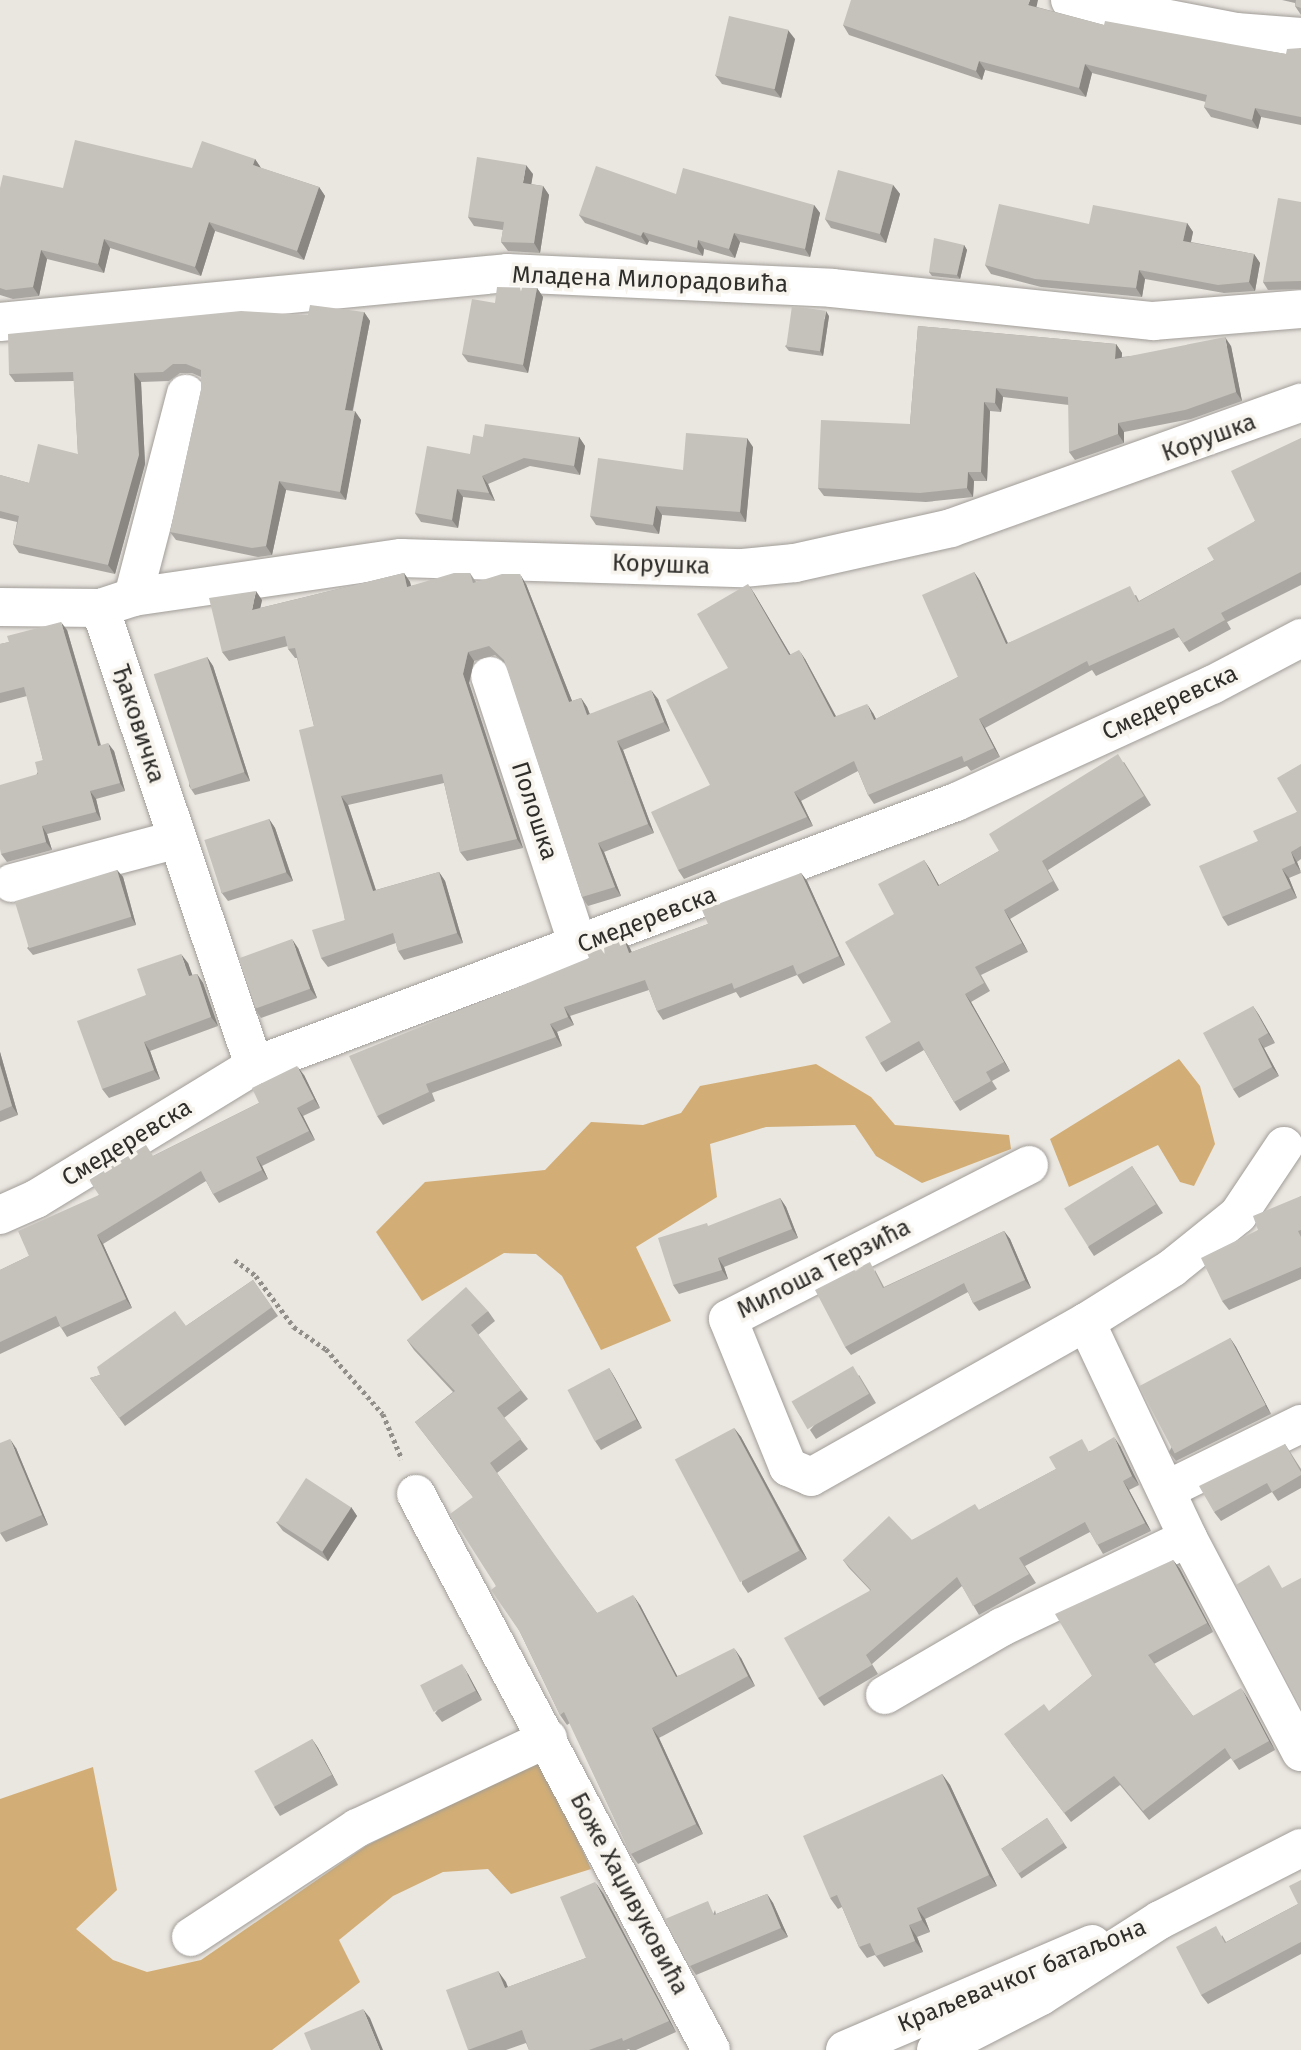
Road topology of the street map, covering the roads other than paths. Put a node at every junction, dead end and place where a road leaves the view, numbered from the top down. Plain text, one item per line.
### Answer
1 (1070, 0) edge
2 (1301, 37) edge
3 (1301, 309) edge
4 (0, 322) edge
5 (186, 394) dead end
6 (1301, 403) edge
7 (116, 602) junction
8 (0, 607) edge
9 (1301, 638) edge
10 (490, 676) dead end
11 (175, 841) junction
12 (12, 883) dead end
13 (578, 946) junction
14 (254, 1066) junction
15 (1283, 1146) dead end
16 (1029, 1165) dead end
17 (0, 1215) edge
18 (1086, 1322) junction
19 (1301, 1424) edge
20 (1166, 1490) junction
21 (416, 1494) road end
22 (1188, 1538) junction
23 (885, 1695) dead end
24 (548, 1738) junction
25 (1301, 1752) edge
26 (1301, 1848) edge
27 (1160, 1920) junction
28 (191, 1937) dead end
29 (711, 2050) edge
30 (845, 2050) edge
31 (936, 2050) edge

1 - 2 street
3 - 4 street, Младена Милорадовића
5 - 7 street
6 - 7 street, Корушка
7 - 8 street, Корушка
7 - 11 street, Ђаковичка
9 - 13 street, Смедеревска
10 - 13 street, Полошка
11 - 12 street
11 - 14 street, Ђаковичка
13 - 14 street, Смедеревска
14 - 17 street, Смедеревска
15 - 18 street, Милоша Терзића
16 - 18 street, Милоша Терзића
18 - 20 street
19 - 20 street
20 - 22 street
21 - 24 street, Боже Хаџивуковића
22 - 23 street
22 - 25 street
24 - 28 street
24 - 29 street, Боже Хаџивуковића
26 - 27 street, Краљевачког батаљона
27 - 30 street, Краљевачког батаљона
27 - 31 street, Краљевачког батаљона

